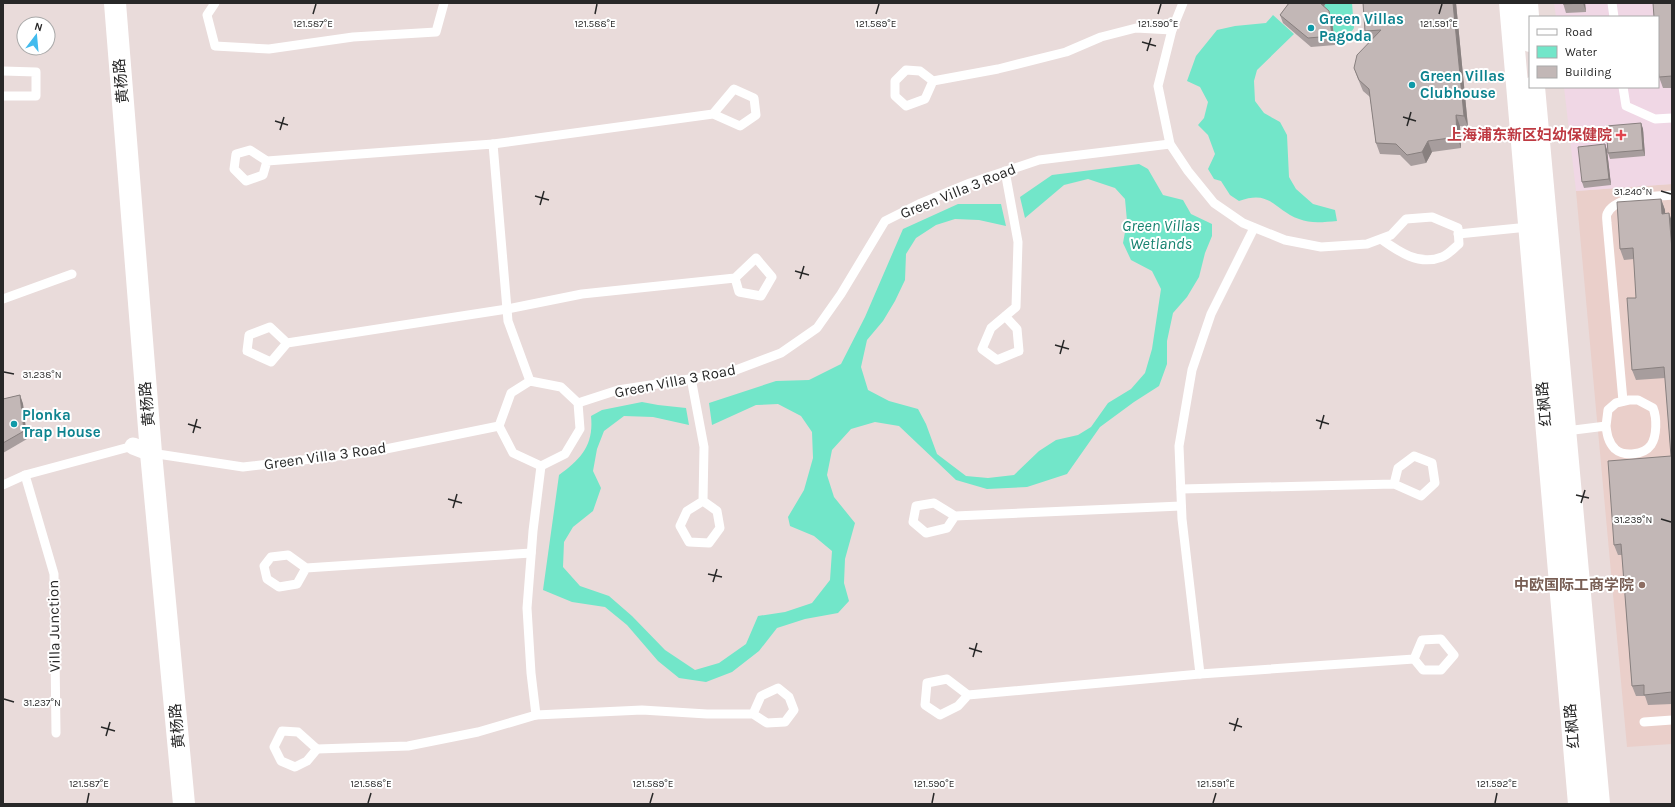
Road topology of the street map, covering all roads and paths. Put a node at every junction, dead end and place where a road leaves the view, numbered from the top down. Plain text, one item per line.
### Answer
1 (115, 3) edge
2 (215, 3) edge
3 (444, 3) edge
4 (1183, 3) edge
5 (1510, 3) edge
6 (1526, 3) edge
7 (1612, 3) edge
8 (1614, 16) edge
9 (1172, 30) junction
10 (1526, 37) edge
11 (3, 71) edge
12 (933, 81) junction
13 (1534, 88) edge
14 (1624, 88) edge
15 (3, 96) edge
16 (713, 114) junction
17 (1672, 118) edge
18 (493, 144) junction
19 (1170, 144) junction
20 (267, 161) dead end
21 (1005, 171) junction
22 (1672, 195) edge
23 (1529, 227) junction
24 (1254, 228) junction
25 (1458, 234) junction
26 (1381, 239) junction
27 (72, 274) dead end
28 (734, 278) junction
29 (3, 299) edge
30 (507, 309) junction
31 (1005, 316) junction
32 (287, 343) dead end
33 (691, 378) junction
34 (530, 381) junction
35 (1623, 401) junction
36 (578, 403) junction
37 (499, 426) junction
38 (1606, 426) junction
39 (1566, 431) junction
40 (142, 450) junction
41 (541, 466) junction
42 (24, 475) junction
43 (1394, 484) junction
44 (3, 485) edge
45 (1181, 489) junction
46 (703, 501) junction
47 (1181, 506) junction
48 (955, 516) dead end
49 (531, 553) junction
50 (306, 568) junction
51 (1414, 659) dead end
52 (1200, 674) junction
53 (968, 695) junction
54 (753, 714) junction
55 (536, 715) junction
56 (1672, 720) edge
57 (1644, 722) dead end
58 (56, 733) dead end
59 (317, 749) junction
60 (184, 804) edge
61 (1579, 804) edge
62 (1599, 804) edge

1 - 40 street, 黄杨路
2 - 3 lane
4 - 9 lane
5 - 10 street, 红枫路
6 - 10 street, 红枫路
7 - 8 lane
9 - 12 lane
9 - 19 lane
10 - 23 street, 红枫路
11 - 15 lane
12 - 12 lane
13 - 39 street, 红枫路
14 - 17 lane
16 - 16 lane
16 - 18 lane
18 - 20 lane
18 - 30 lane
19 - 21 lane, Green Villa 3 Road
19 - 24 lane
21 - 31 lane
21 - 33 lane, Green Villa 3 Road
22 - 35 lane
23 - 25 lane
23 - 61 street, 红枫路
24 - 26 lane
24 - 45 lane
25 - 26 lane
25 - 26 lane
27 - 29 lane
28 - 28 lane
28 - 30 lane
30 - 32 lane
30 - 34 lane
31 - 31 lane
33 - 36 lane, Green Villa 3 Road
33 - 46 lane
34 - 36 lane
34 - 37 lane
35 - 38 lane
35 - 38 lane
36 - 41 lane
37 - 40 lane, Green Villa 3 Road
37 - 41 lane
38 - 39 lane
39 - 62 street, 红枫路
40 - 42 lane
40 - 60 street, 黄杨路
41 - 49 lane
42 - 44 lane
42 - 58 lane, Villa Junction
43 - 43 lane
43 - 45 lane
45 - 47 lane
46 - 46 lane
47 - 48 lane
47 - 52 lane
49 - 50 lane
49 - 55 lane
50 - 50 lane
51 - 52 lane
52 - 53 lane
53 - 53 lane
54 - 54 lane
54 - 55 lane
55 - 59 lane
56 - 57 lane
59 - 59 lane

